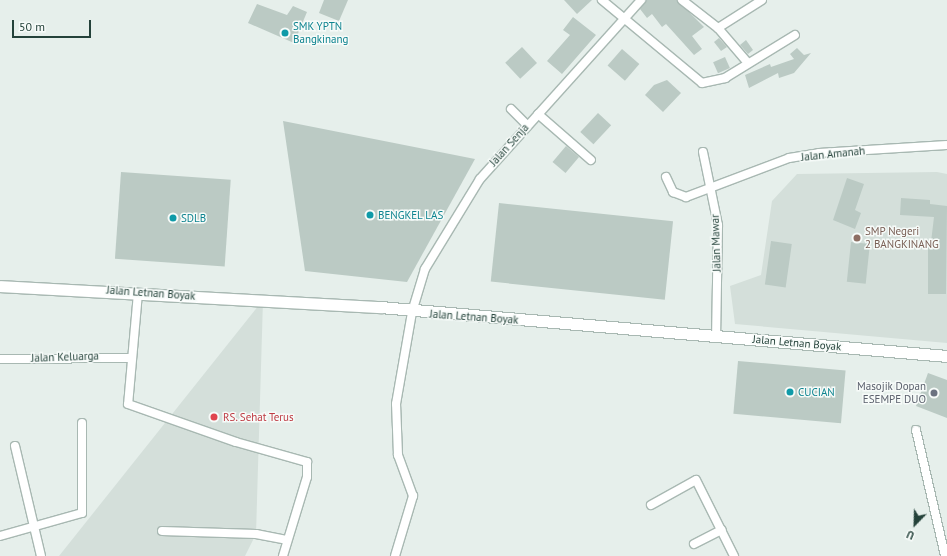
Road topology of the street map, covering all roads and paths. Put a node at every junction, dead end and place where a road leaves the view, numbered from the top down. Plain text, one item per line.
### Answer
1 (602, 0) edge
2 (640, 0) edge
3 (762, 0) edge
4 (687, 1) edge
5 (624, 18) junction
6 (718, 28) junction
7 (795, 35) dead end
8 (747, 62) junction
9 (511, 109) dead end
10 (538, 114) junction
11 (527, 125) junction
12 (947, 145) edge
13 (703, 152) dead end
14 (591, 160) dead end
15 (666, 177) dead end
16 (712, 188) junction
17 (0, 286) edge
18 (138, 293) junction
19 (412, 312) junction
20 (716, 336) junction
21 (947, 356) edge
22 (130, 358) junction
23 (0, 359) edge
24 (82, 423) dead end
25 (916, 430) dead end
26 (15, 446) dead end
27 (651, 505) dead end
28 (31, 526) junction
29 (722, 530) junction
30 (162, 531) dead end
31 (0, 536) edge
32 (286, 540) junction
33 (694, 544) dead end
34 (41, 556) edge
35 (282, 556) edge
36 (395, 556) edge
37 (734, 556) edge
38 (946, 556) edge

1 - 5 street
2 - 5 street, Jalan Senja
3 - 6 street
4 - 6 street
5 - 8 street
5 - 10 street, Jalan Senja
6 - 8 street
7 - 8 street
9 - 11 street
10 - 11 street, Jalan Senja
10 - 14 street
11 - 19 street, Jalan Senja
12 - 16 street, Jalan Amanah
13 - 16 street, Jalan Mawar
15 - 16 street, Jalan Amanah
16 - 20 street, Jalan Mawar
17 - 18 street, Jalan Letnan Boyak
18 - 19 street, Jalan Letnan Boyak
18 - 22 street
19 - 20 street, Jalan Letnan Boyak
19 - 36 street, Jalan Senja
20 - 21 street, Jalan Letnan Boyak
22 - 23 street, Jalan Keluarga
22 - 32 street
24 - 28 street
25 - 38 street
26 - 28 street
27 - 29 street
28 - 31 street
28 - 34 street
29 - 33 street
29 - 37 street
30 - 32 street
32 - 35 street

